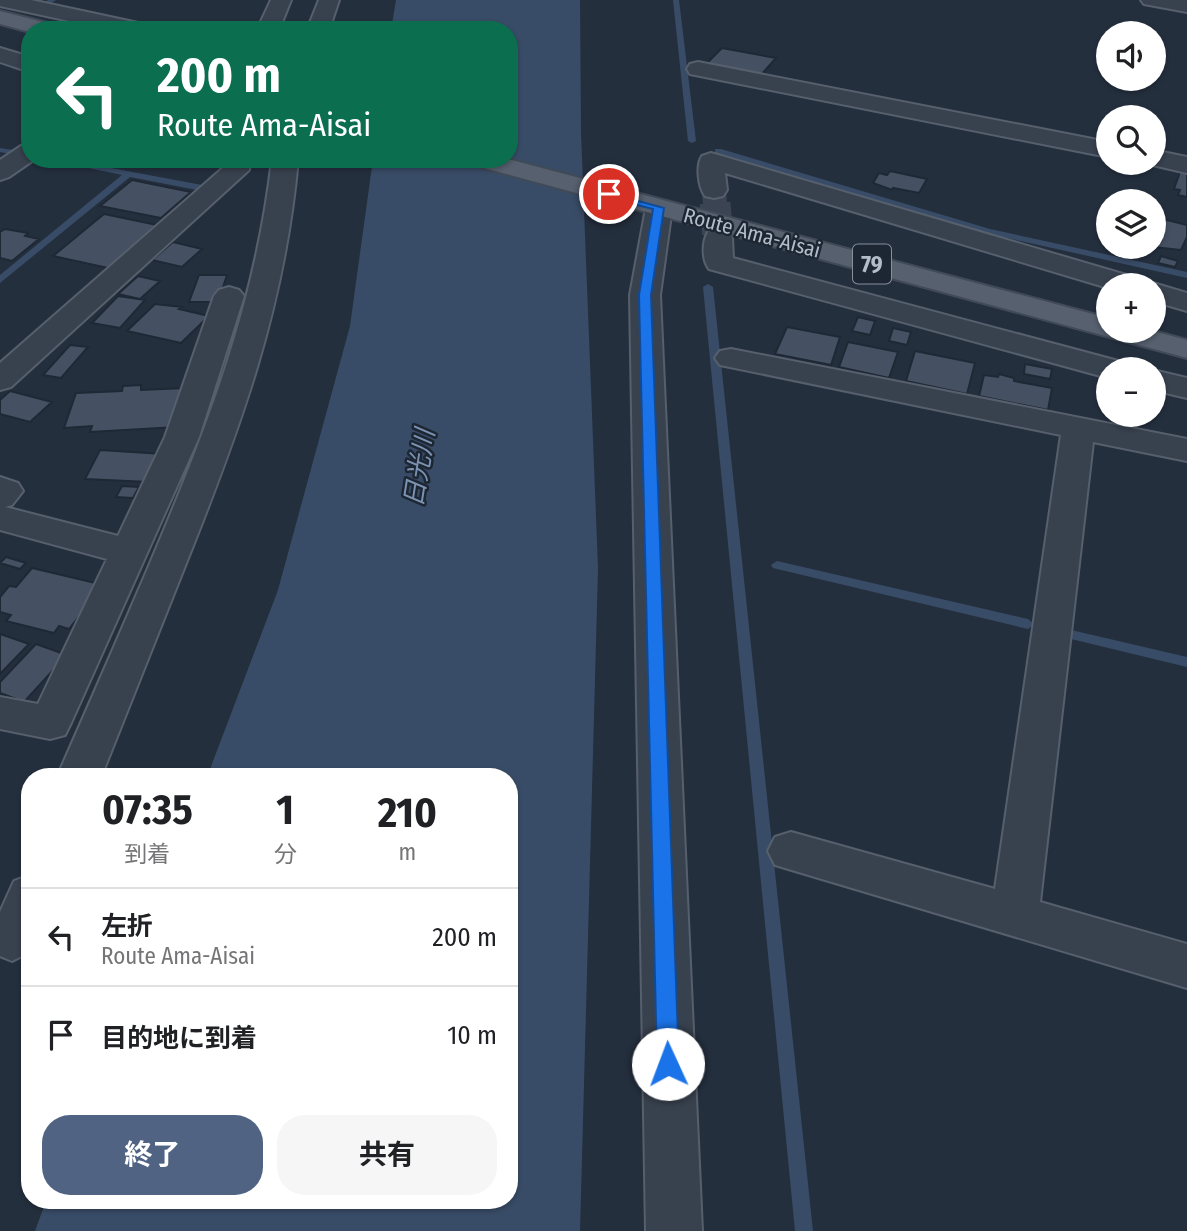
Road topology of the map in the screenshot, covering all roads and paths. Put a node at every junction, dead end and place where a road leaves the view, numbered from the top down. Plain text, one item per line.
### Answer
1 (1, 0) edge
2 (281, 0) edge
3 (329, 0) edge
4 (1151, 0) edge
5 (1187, 6) edge
6 (0, 17) edge
7 (101, 21) edge
8 (272, 21) edge
9 (321, 21) edge
10 (21, 23) edge
11 (0, 32) edge
12 (21, 38) edge
13 (0, 55) edge
14 (21, 62) edge
15 (698, 69) dead end
16 (1096, 148) edge
17 (518, 153) edge
18 (21, 158) edge
19 (1166, 161) edge
20 (1187, 165) edge
21 (237, 168) edge
22 (284, 168) edge
23 (517, 168) edge
24 (0, 173) edge
25 (713, 190) tunnel mouth
26 (646, 198) junction
27 (718, 238) tunnel mouth
28 (1096, 275) edge
29 (229, 296) dead end
30 (1166, 296) edge
31 (1187, 302) edge
32 (1096, 304) edge
33 (1166, 322) edge
34 (1096, 324) edge
35 (1187, 327) edge
36 (1166, 343) edge
37 (1187, 348) edge
38 (731, 358) dead end
39 (1096, 365) edge
40 (0, 380) edge
41 (1166, 383) edge
42 (1187, 388) edge
43 (1078, 429) junction
44 (1187, 450) edge
45 (0, 489) edge
46 (0, 497) edge
47 (0, 518) edge
48 (129, 552) junction
49 (0, 713) edge
50 (83, 768) edge
51 (791, 851) dead end
52 (1016, 916) junction
53 (21, 917) edge
54 (12, 939) dead end
55 (1187, 966) edge
56 (674, 1231) edge

1 - 7 street
2 - 8 street
3 - 9 street
4 - 5 street
6 - 10 main road
11 - 12 main road
13 - 14 street
15 - 16 street
17 - 26 main road, Route Ama-Aisai / 79
18 - 24 street
19 - 20 street
21 - 40 street
22 - 50 street
23 - 26 main road, Route Ama-Aisai / 79
25 - 28 street
26 - 32 main road, Route Ama-Aisai / 79
26 - 34 main road, Route Ama-Aisai / 79
26 - 56 street
27 - 39 street
29 - 48 street
30 - 31 street
33 - 35 main road
36 - 37 main road
38 - 43 street
41 - 42 street
43 - 44 street
43 - 52 street
45 - 46 street
47 - 48 street
48 - 49 street
51 - 52 street
52 - 55 street
53 - 54 street

